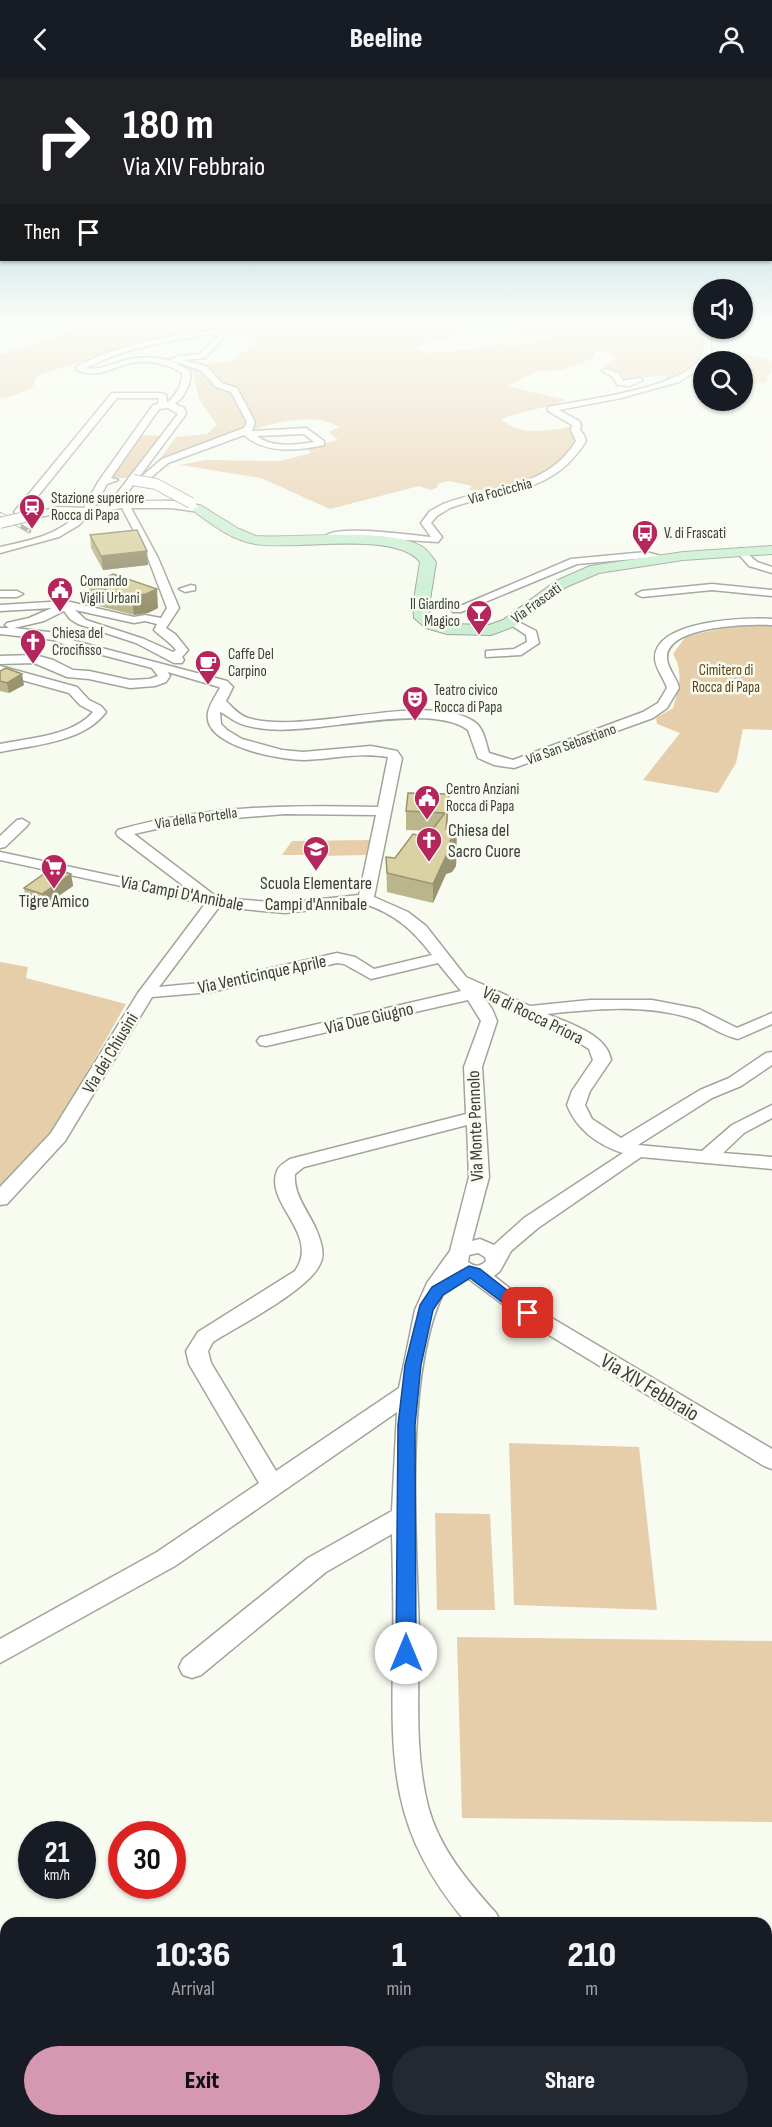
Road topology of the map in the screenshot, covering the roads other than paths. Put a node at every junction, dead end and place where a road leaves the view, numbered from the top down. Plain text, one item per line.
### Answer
1 (96, 418) edge
2 (148, 418) edge
3 (179, 418) edge
4 (249, 418) edge
5 (566, 418) edge
6 (249, 434) junction
7 (139, 480) junction
8 (103, 482) junction
9 (122, 501) junction
10 (196, 506) junction
11 (86, 511) junction
12 (28, 520) junction
13 (0, 523) edge
14 (332, 535) dead end
15 (0, 550) edge
16 (772, 550) edge
17 (741, 551) junction
18 (664, 558) junction
19 (772, 570) edge
20 (185, 589) dead end
21 (167, 593) junction
22 (772, 593) edge
23 (0, 594) edge
24 (17, 594) dead end
25 (642, 594) dead end
26 (66, 604) junction
27 (0, 608) edge
28 (457, 610) dead end
29 (512, 621) junction
30 (772, 622) edge
31 (1, 626) edge
32 (162, 626) junction
33 (120, 635) junction
34 (179, 654) junction
35 (490, 654) dead end
36 (126, 658) junction
37 (0, 660) edge
38 (142, 662) junction
39 (157, 666) junction
40 (0, 670) edge
41 (186, 673) junction
42 (144, 684) junction
43 (219, 702) junction
44 (0, 748) edge
45 (384, 811) junction
46 (22, 823) dead end
47 (0, 844) edge
48 (0, 855) edge
49 (366, 899) junction
50 (215, 902) junction
51 (443, 957) junction
52 (466, 987) junction
53 (146, 993) junction
54 (528, 1011) junction
55 (772, 1018) edge
56 (266, 1041) dead end
57 (772, 1057) edge
58 (772, 1111) edge
59 (476, 1117) junction
60 (630, 1148) junction
61 (707, 1157) junction
62 (772, 1163) edge
63 (0, 1199) edge
64 (475, 1259) junction
65 (409, 1392) junction
66 (772, 1460) edge
67 (273, 1486) junction
68 (405, 1515) junction
69 (0, 1652) edge
70 (192, 1666) dead end
71 (481, 1917) edge

1 - 12 street
2 - 8 street
3 - 7 street
4 - 6 street
5 - 14 street, Via Focicchia
6 - 6 street
6 - 7 street
7 - 8 street
7 - 9 street
7 - 10 street, bridge
8 - 11 street
9 - 10 street
9 - 11 street
9 - 21 street
10 - 29 main road, Via Frascati
11 - 12 street
11 - 12 street
11 - 15 street
12 - 13 street, bridge
16 - 17 main road, Via Frascati
17 - 18 main road, Via Frascati
17 - 19 street
18 - 28 street
18 - 29 main road, Via Frascati
20 - 21 street
21 - 32 street
22 - 25 street
23 - 24 street
26 - 27 street
26 - 31 street
26 - 32 street
26 - 33 street
29 - 35 street
30 - 43 street, Via San Sebastiano
31 - 36 street
32 - 34 street
33 - 34 street
33 - 38 street
34 - 41 street
36 - 38 street
36 - 42 street
37 - 42 street
38 - 39 street
39 - 41 street
39 - 42 street
40 - 44 street
41 - 43 street
43 - 45 street
45 - 49 street
45 - 50 street, Via della Portella
46 - 47 street
48 - 50 street, Via Campi D'Annibale
49 - 50 street, Via Campi D'Annibale
49 - 51 street, Via di Rocca Priora
50 - 53 street, Via dei Chiusini
51 - 52 street, Via di Rocca Priora
51 - 53 street, Via Venticinque Aprile
52 - 54 street, Via di Rocca Priora
52 - 56 street, Via Due Giugno
52 - 59 street, Via Monte Pennolo
53 - 63 street, Via dei Chiusini
54 - 55 street
54 - 60 street, Via di Rocca Priora
57 - 60 street
58 - 61 street
59 - 64 street, Via Monte Pennolo
59 - 67 street
60 - 61 street, Via di Rocca Priora
60 - 64 street
61 - 62 street, Via di Rocca Priora
64 - 65 street
64 - 66 street, Via XIV Febbraio
65 - 67 street
65 - 68 street
67 - 69 street
68 - 70 street
68 - 71 street

